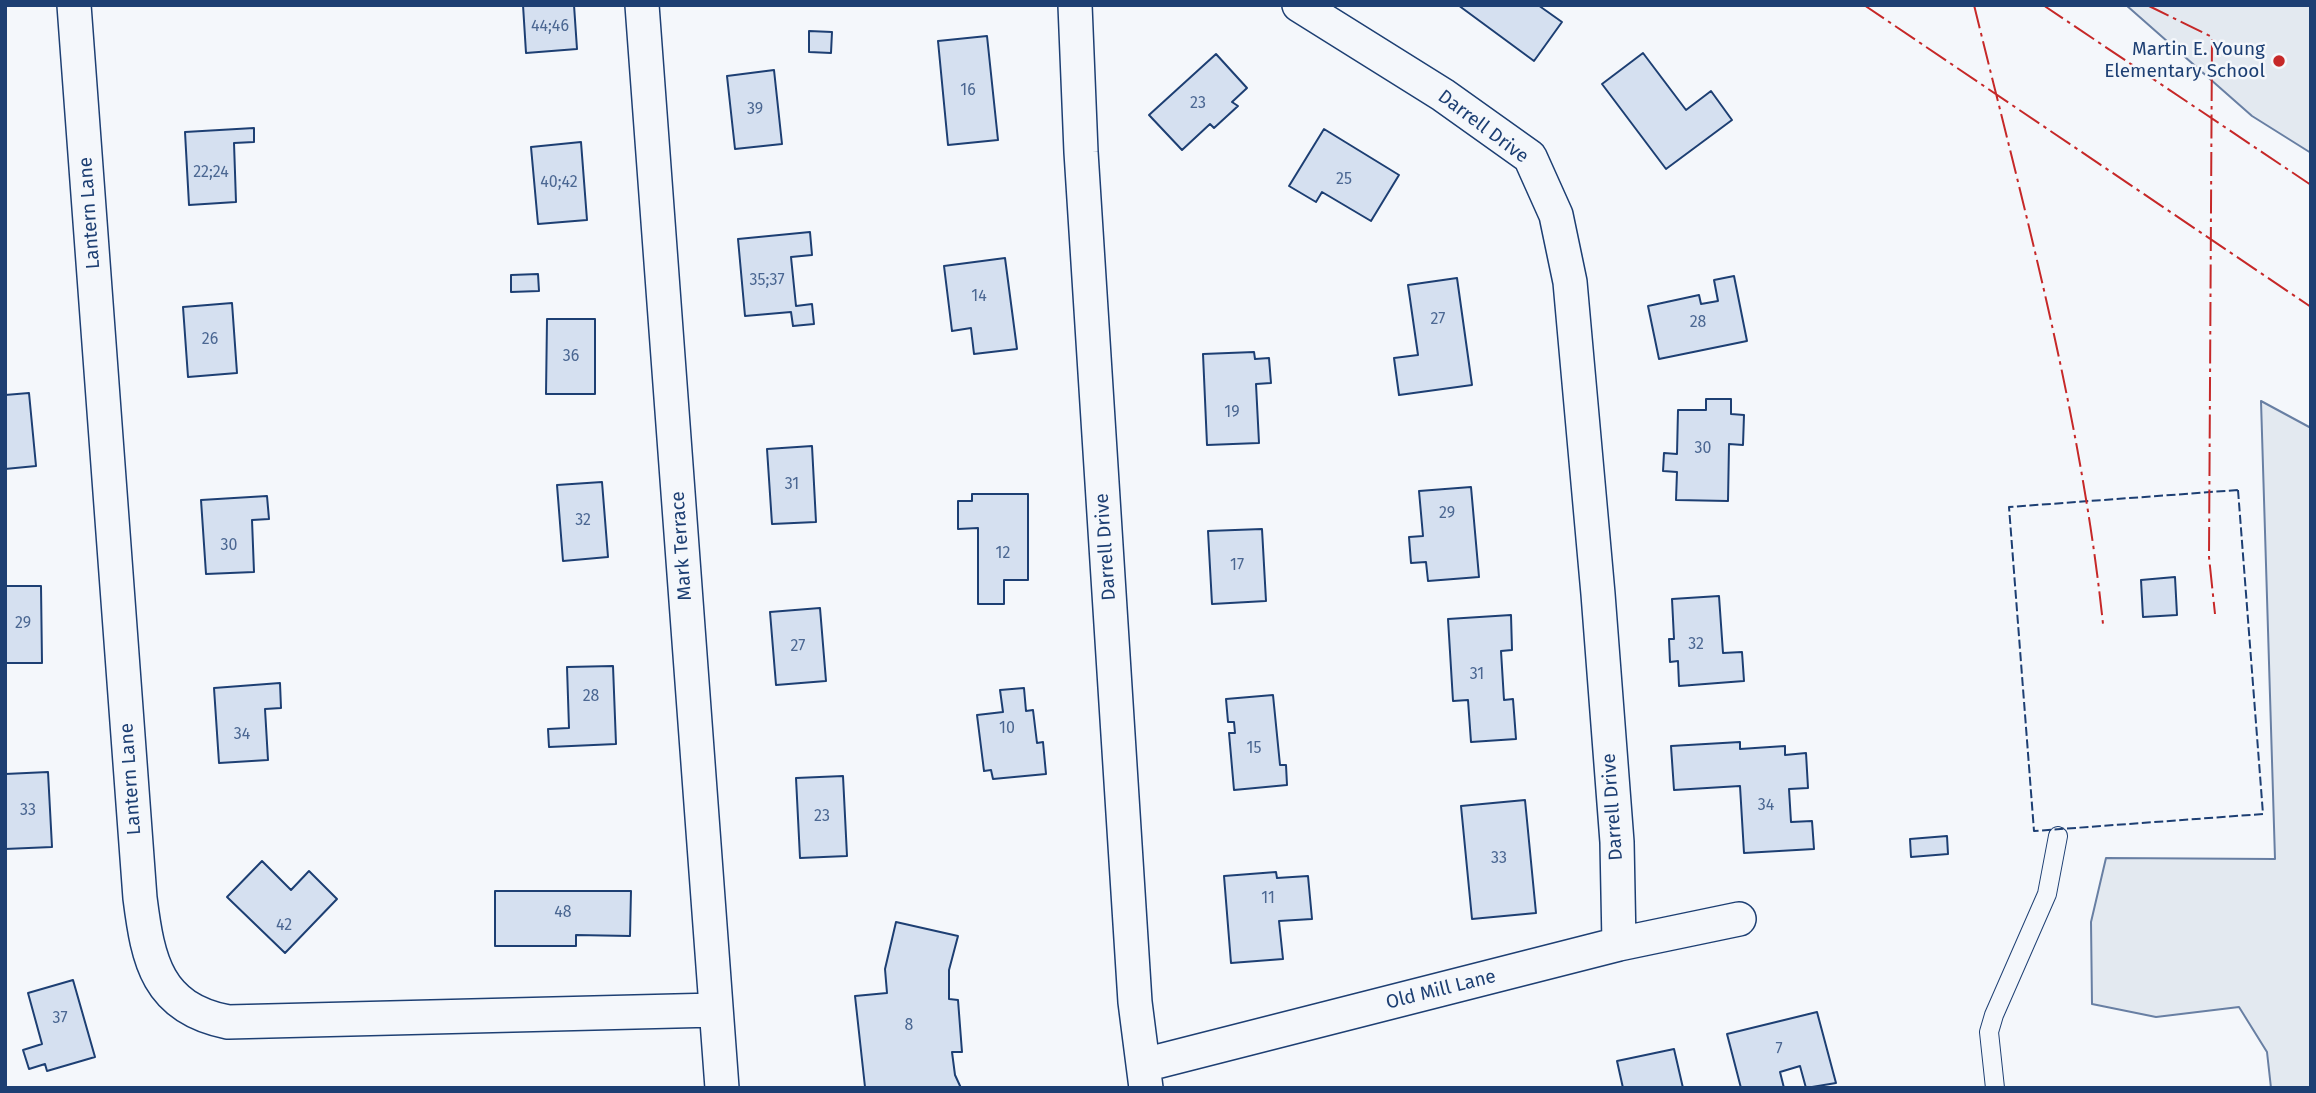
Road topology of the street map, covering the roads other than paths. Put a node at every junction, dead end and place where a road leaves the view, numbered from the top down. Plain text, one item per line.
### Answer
1 (74, 5) edge
2 (642, 5) edge
3 (1075, 5) edge
4 (1299, 5) edge
5 (2058, 836) dead end
6 (1739, 919) dead end
7 (1619, 944) junction
8 (716, 1010) junction
9 (1145, 1076) edge
10 (722, 1088) edge
11 (1995, 1088) edge

1 - 8 street, Lantern Lane
2 - 8 street, Mark Terrace
3 - 9 street, Darrell Drive
4 - 7 street, Darrell Drive
5 - 11 lane
6 - 7 street, Old Mill Lane
7 - 9 street, Old Mill Lane
8 - 10 street, Mark Terrace

